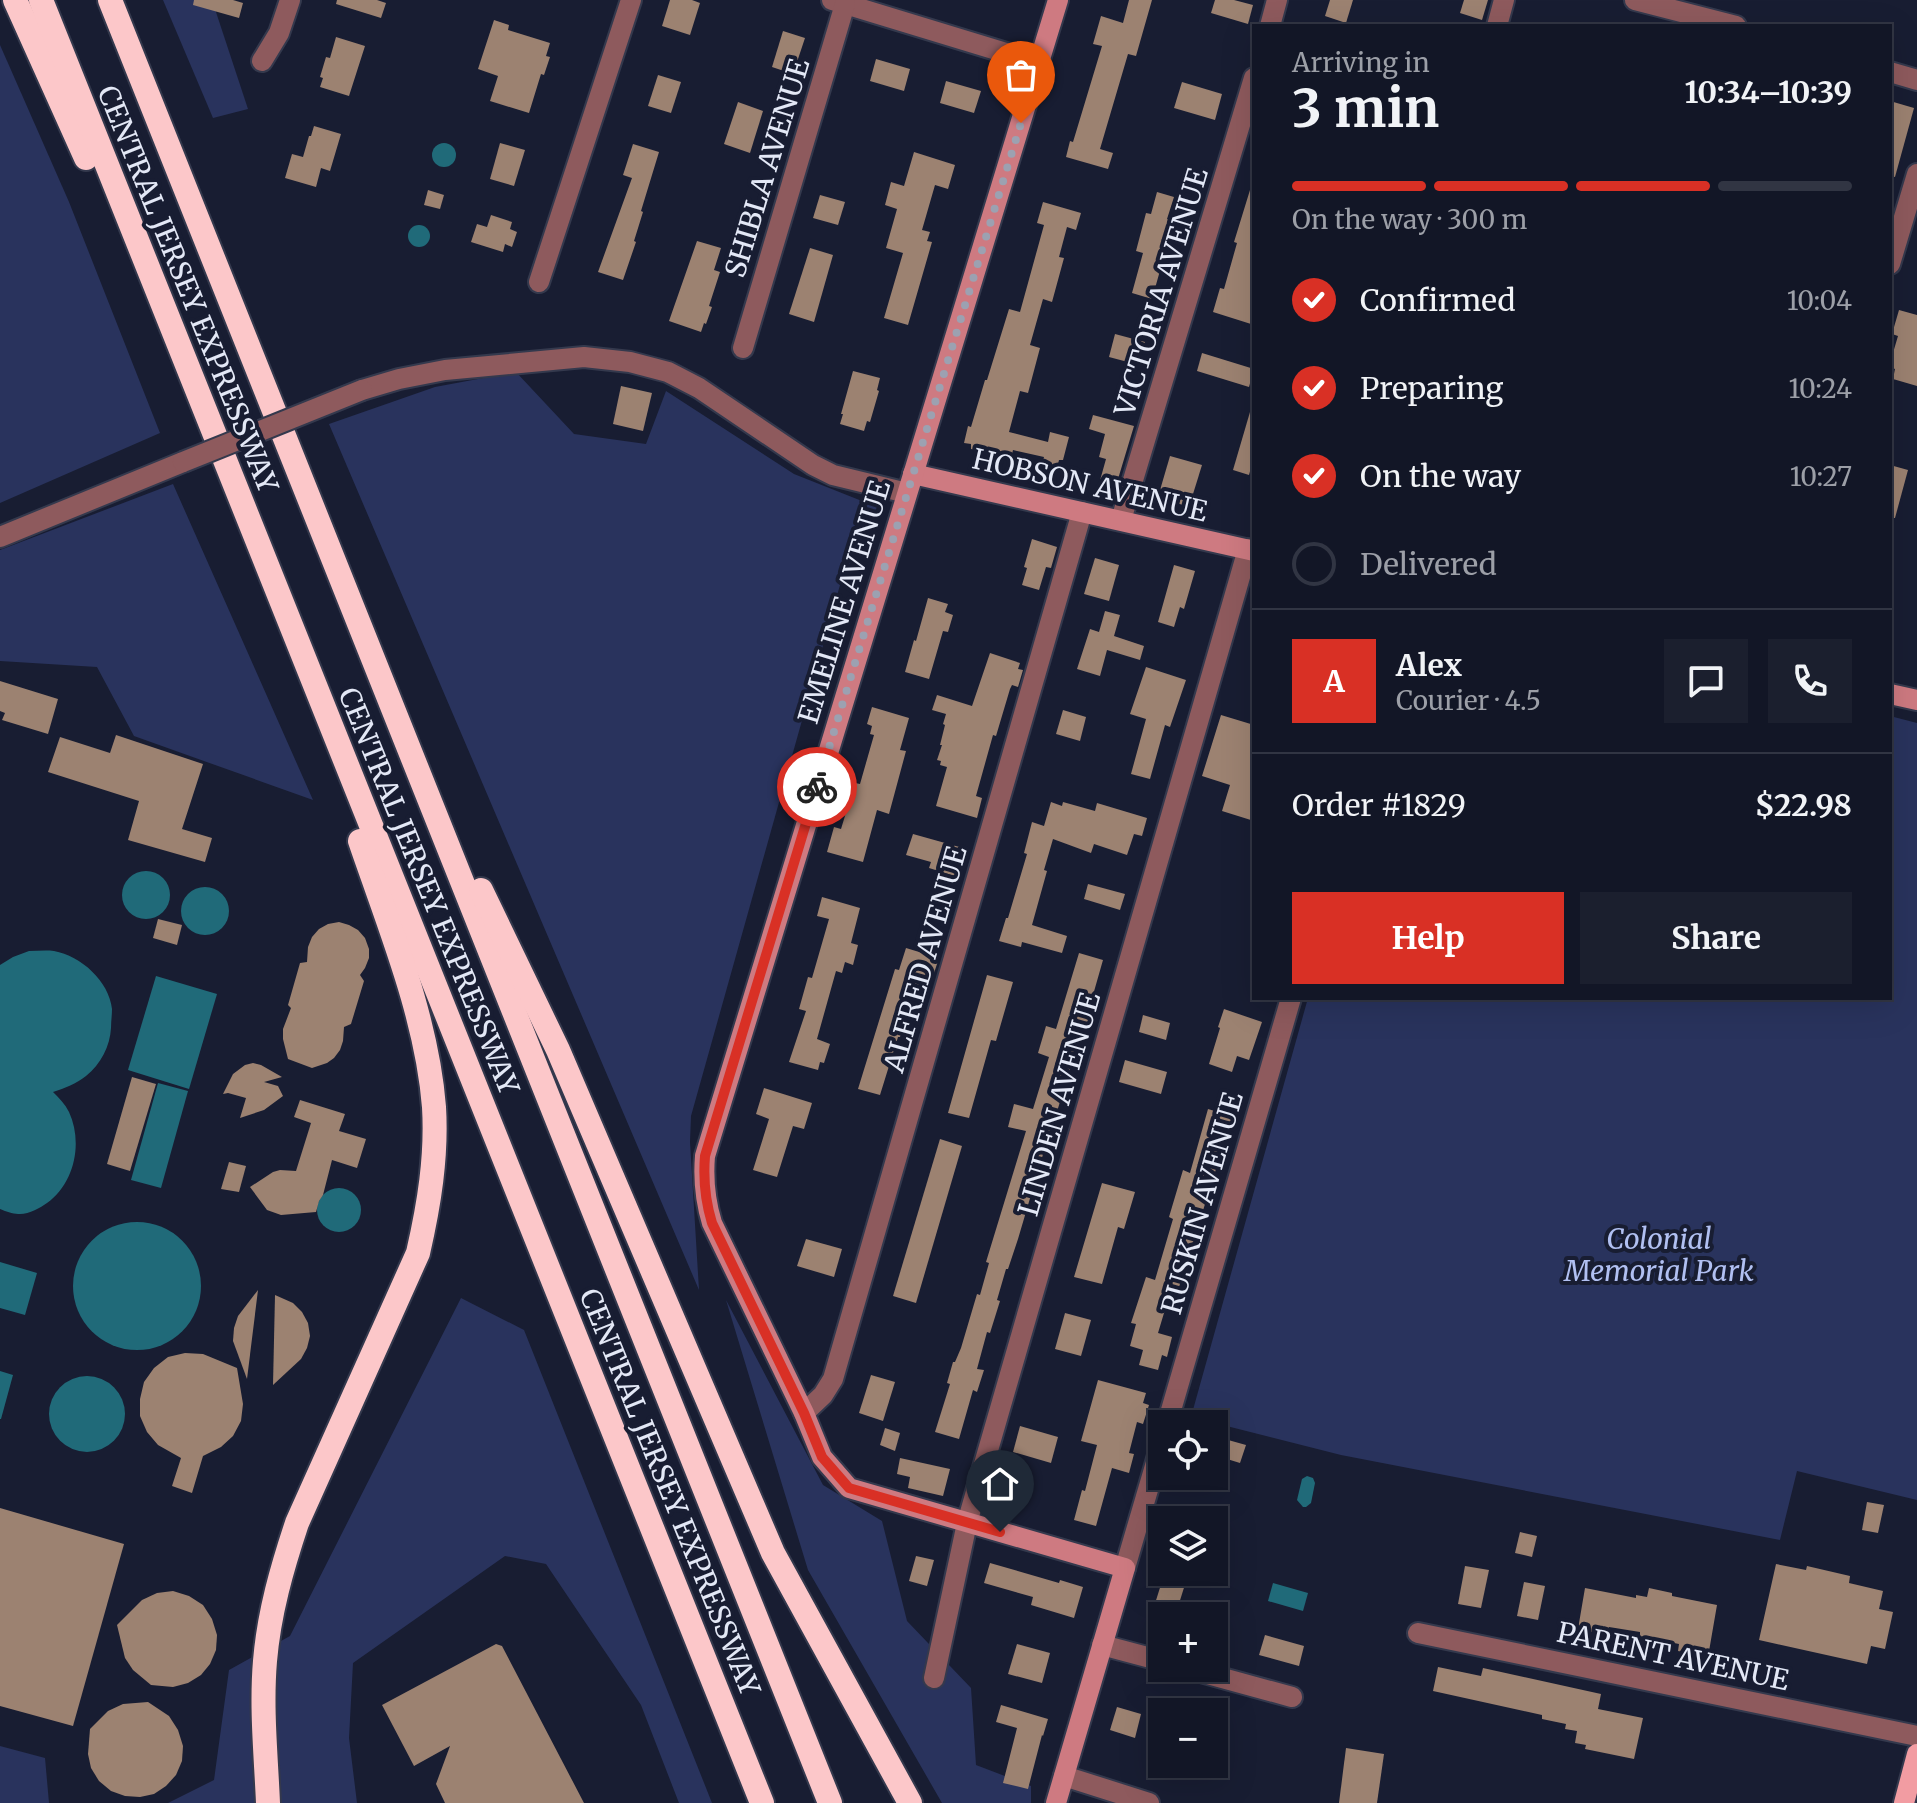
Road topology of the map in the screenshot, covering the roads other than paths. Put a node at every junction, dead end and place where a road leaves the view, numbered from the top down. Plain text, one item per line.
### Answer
1 (15, 0) edge
2 (41, 0) edge
3 (110, 0) edge
4 (290, 0) edge
5 (631, 0) edge
6 (1058, 0) edge
7 (1277, 0) edge
8 (1504, 0) edge
9 (1635, 0) edge
10 (838, 2) edge
11 (1271, 24) edge
12 (1498, 24) edge
13 (1728, 24) edge
14 (262, 61) dead end
15 (1039, 63) junction
16 (1892, 73) edge
17 (1917, 80) edge
18 (1252, 85) edge
19 (1917, 174) edge
20 (1892, 257) edge
21 (539, 282) dead end
22 (743, 348) dead end
23 (208, 422) junction
24 (910, 483) junction
25 (1082, 512) junction
26 (1121, 520) junction
27 (0, 537) edge
28 (1251, 550) edge
29 (288, 622) junction
30 (1892, 694) edge
31 (389, 700) junction
32 (1917, 700) edge
33 (1290, 1000) edge
34 (1171, 1410) edge
35 (804, 1413) junction
36 (1148, 1490) edge
37 (967, 1523) junction
38 (1125, 1568) junction
39 (1418, 1633) dead end
40 (1102, 1645) junction
41 (1148, 1657) edge
42 (934, 1678) dead end
43 (1228, 1679) edge
44 (1292, 1697) dead end
45 (1917, 1736) edge
46 (1917, 1754) edge
47 (1064, 1776) junction
48 (268, 1803) edge
49 (762, 1803) edge
50 (832, 1803) edge
51 (910, 1803) edge
52 (1056, 1803) edge
53 (1149, 1803) edge
54 (1904, 1803) edge

1 - 23 highway
2 - 23 highway, CENTRAL JERSEY EXPRESSWAY
3 - 31 highway, CENTRAL JERSEY EXPRESSWAY
4 - 14 street
5 - 21 street
6 - 15 street, EMELINE AVENUE
7 - 11 street
8 - 12 street
9 - 13 street
10 - 15 street
10 - 22 street, SHIBLA AVENUE
15 - 24 street, EMELINE AVENUE
16 - 17 street
18 - 26 street, VICTORIA AVENUE
19 - 20 street
23 - 29 highway, CENTRAL JERSEY EXPRESSWAY
24 - 25 street, HOBSON AVENUE
24 - 27 street, HOBSON AVENUE, bridge
24 - 35 street, EMELINE AVENUE
25 - 26 street, HOBSON AVENUE
25 - 35 street, ALFRED AVENUE
26 - 28 street, HOBSON AVENUE
28 - 37 street, LINDEN AVENUE
29 - 48 highway
29 - 49 highway, CENTRAL JERSEY EXPRESSWAY
30 - 32 street
31 - 50 highway, CENTRAL JERSEY EXPRESSWAY
31 - 51 highway
33 - 34 street, RUSKIN AVENUE
35 - 37 street, EMELINE AVENUE
36 - 38 street
37 - 38 street, EMELINE AVENUE
37 - 42 street, LINDEN AVENUE
38 - 40 street
39 - 45 street, PARENT AVENUE
40 - 41 street
40 - 47 street
43 - 44 street
46 - 54 main road
47 - 52 street
47 - 53 street

